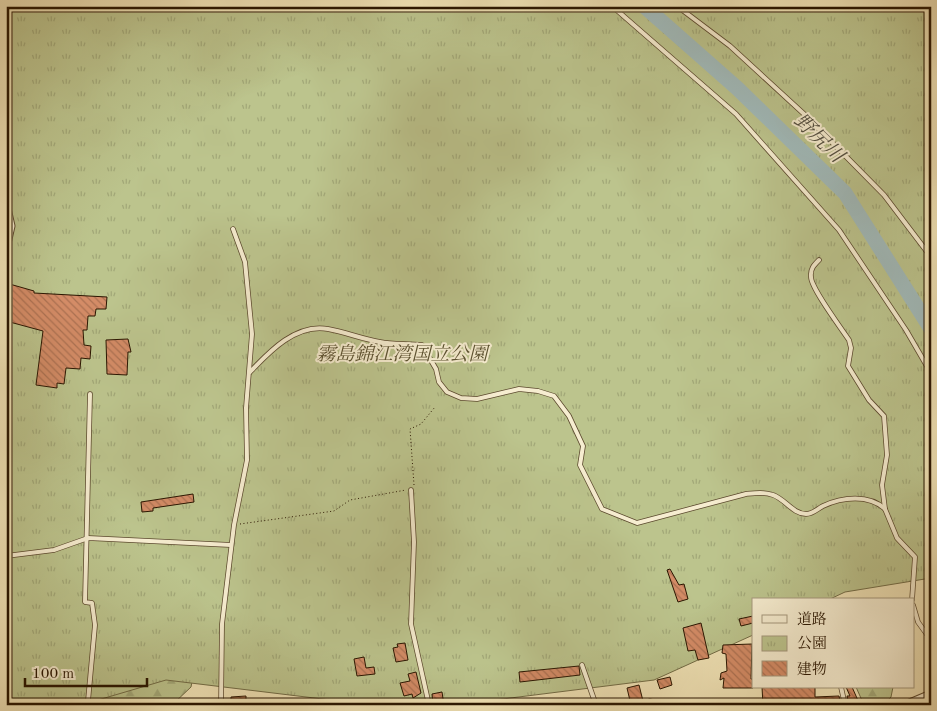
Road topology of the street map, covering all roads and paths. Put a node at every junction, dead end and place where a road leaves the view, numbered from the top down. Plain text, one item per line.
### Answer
1 (612, 6) edge
2 (677, 6) edge
3 (6, 204) edge
4 (232, 230) dead end
5 (6, 248) edge
6 (931, 257) edge
7 (819, 260) dead end
8 (250, 372) junction
9 (931, 373) edge
10 (90, 394) dead end
11 (435, 407) dead end
12 (411, 490) junction
13 (885, 510) junction
14 (234, 525) junction
15 (88, 538) junction
16 (231, 545) junction
17 (6, 556) edge
18 (912, 598) edge
19 (914, 608) edge
20 (931, 640) edge
21 (582, 665) dead end
22 (841, 688) edge
23 (931, 694) edge
24 (650, 701) dead end
25 (85, 705) edge
26 (221, 705) edge
27 (429, 705) edge
28 (596, 705) edge
29 (660, 705) edge
30 (845, 705) edge
31 (905, 705) edge

1 - 9 lane
2 - 6 lane
3 - 5 street
4 - 8 lane
7 - 13 lane
8 - 13 lane
8 - 14 lane
10 - 15 lane
11 - 12 path
12 - 14 path
12 - 27 lane
13 - 18 lane
14 - 16 lane
15 - 16 lane
15 - 17 lane
15 - 25 lane
16 - 26 lane
19 - 20 lane
21 - 28 lane
22 - 30 lane
23 - 31 street
24 - 29 lane

